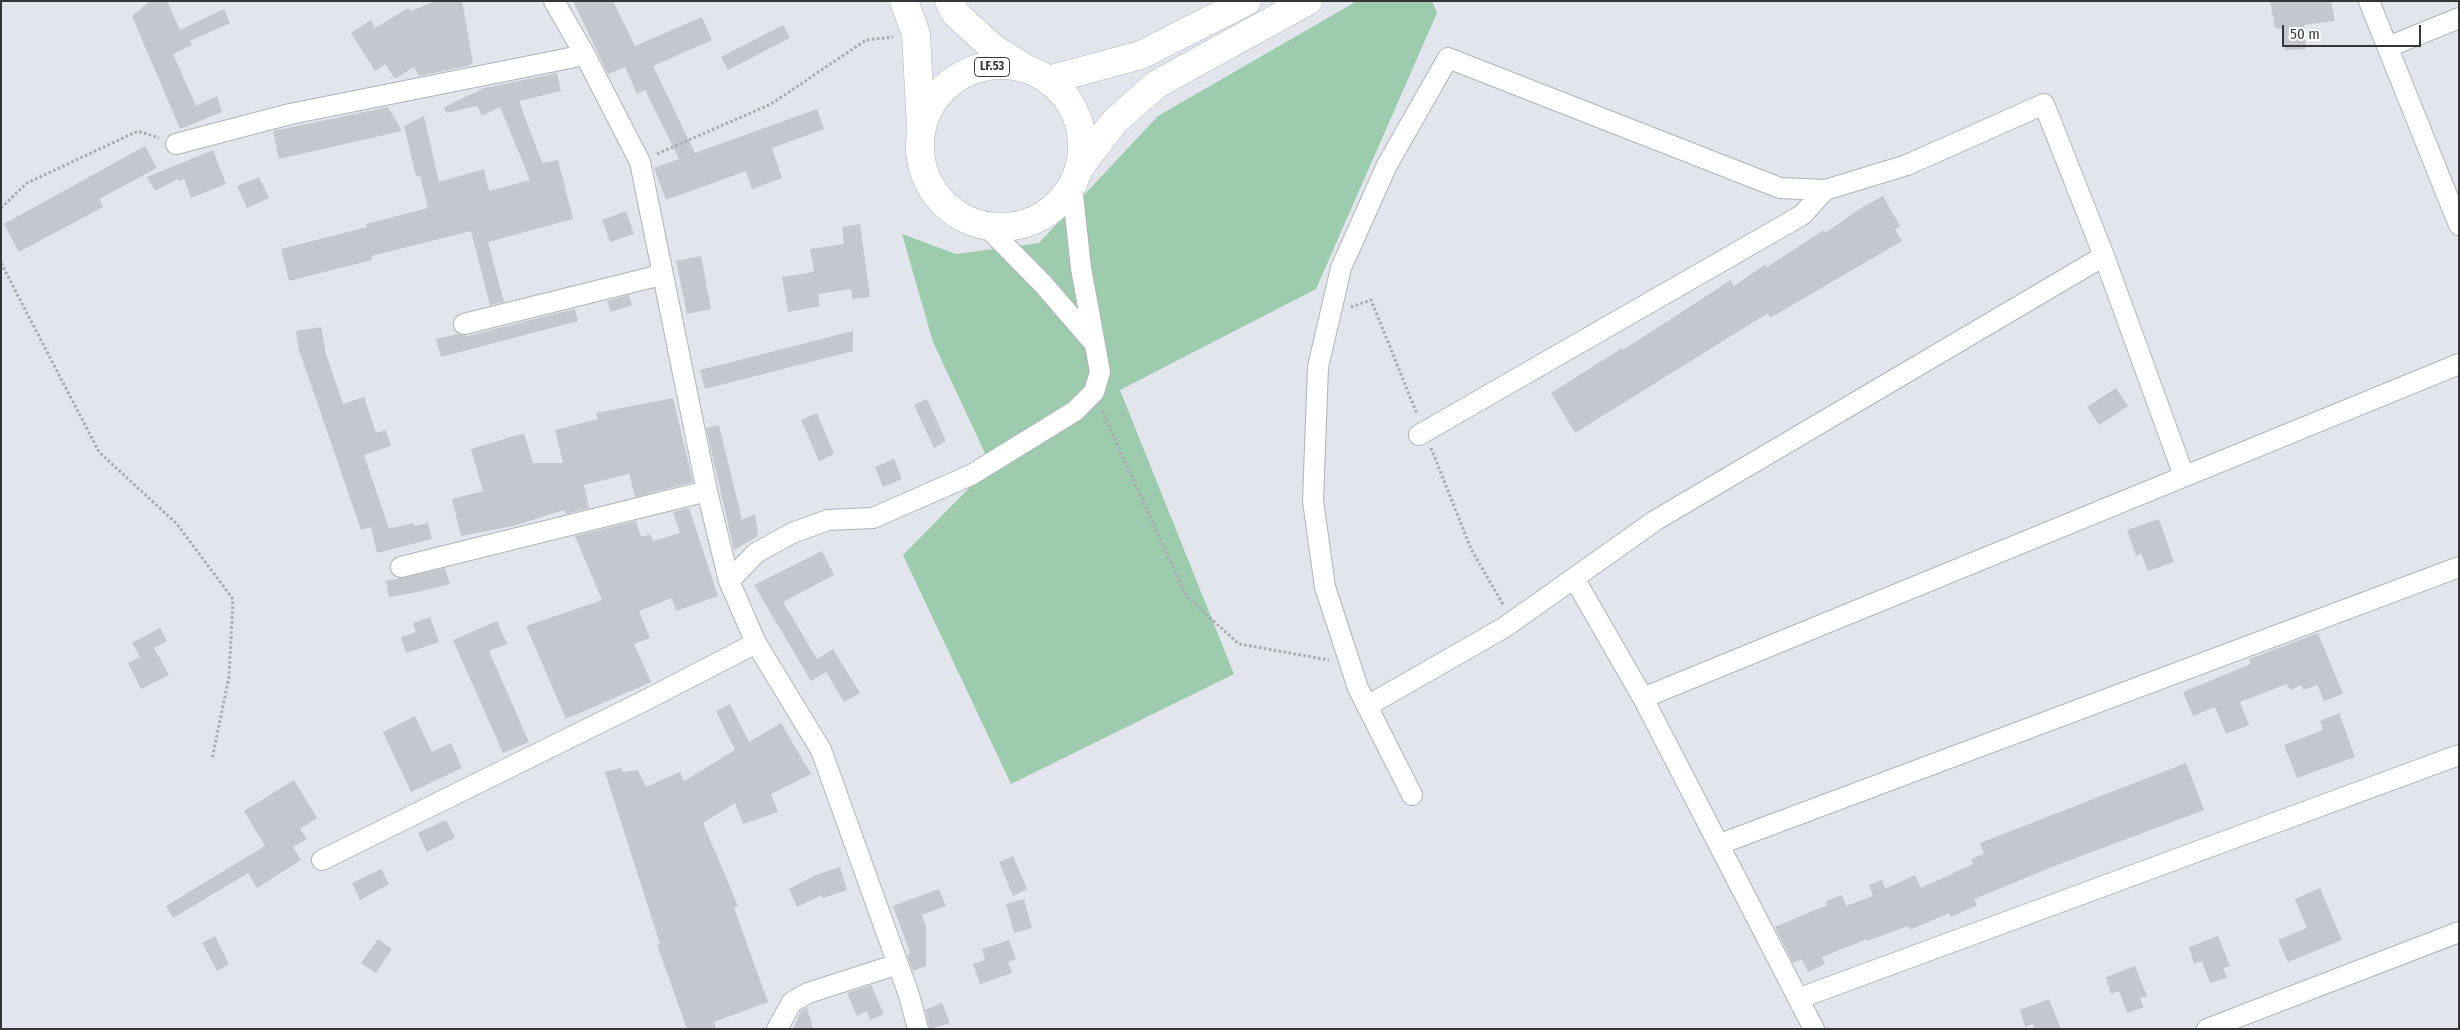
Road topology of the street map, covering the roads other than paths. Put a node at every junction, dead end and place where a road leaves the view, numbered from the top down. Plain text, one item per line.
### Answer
1 (554, 1) edge
2 (904, 1) edge
3 (949, 1) edge
4 (1247, 1) edge
5 (1308, 1) edge
6 (2369, 1) edge
7 (2459, 18) edge
8 (2388, 47) junction
9 (585, 55) junction
10 (1038, 75) junction
11 (922, 132) junction
12 (176, 144) road end
13 (1076, 177) junction
14 (1826, 190) junction
15 (2459, 225) edge
16 (986, 226) junction
17 (2104, 256) junction
18 (661, 276) junction
19 (464, 324) dead end
20 (1095, 344) junction
21 (2459, 364) edge
22 (1423, 432) road end
23 (2184, 476) junction
24 (706, 491) junction
25 (401, 567) dead end
26 (2459, 567) edge
27 (1574, 578) junction
28 (729, 581) junction
29 (756, 643) junction
30 (1643, 698) junction
31 (1367, 706) junction
32 (2459, 755) edge
33 (1412, 795) dead end
34 (1720, 844) junction
35 (322, 860) dead end
36 (2459, 932) edge
37 (898, 964) junction
38 (1800, 998) junction
39 (777, 1029) edge
40 (918, 1029) edge
41 (1814, 1029) edge
42 (2206, 1029) edge

1 - 9 street
2 - 11 highway, LF.53
3 - 10 highway, LF.53
4 - 10 highway, LF.53
5 - 13 highway, LF.53
6 - 8 street
7 - 8 street
8 - 15 street
9 - 12 street
9 - 18 street
10 - 11 highway, LF.53
10 - 13 highway, LF.53
11 - 16 highway, LF.53
13 - 16 highway, LF.53
13 - 20 street
14 - 17 street
14 - 22 street
14 - 31 street
16 - 20 street
17 - 23 street
17 - 27 street
18 - 19 street
18 - 24 street
20 - 28 street
21 - 23 street
23 - 30 street
24 - 25 street
24 - 28 street
26 - 34 street
27 - 30 street
27 - 31 street
28 - 29 street
29 - 35 street
29 - 37 street
30 - 34 street
31 - 33 street
32 - 38 street
34 - 38 street
36 - 42 street
37 - 39 street
37 - 40 street
38 - 41 street

